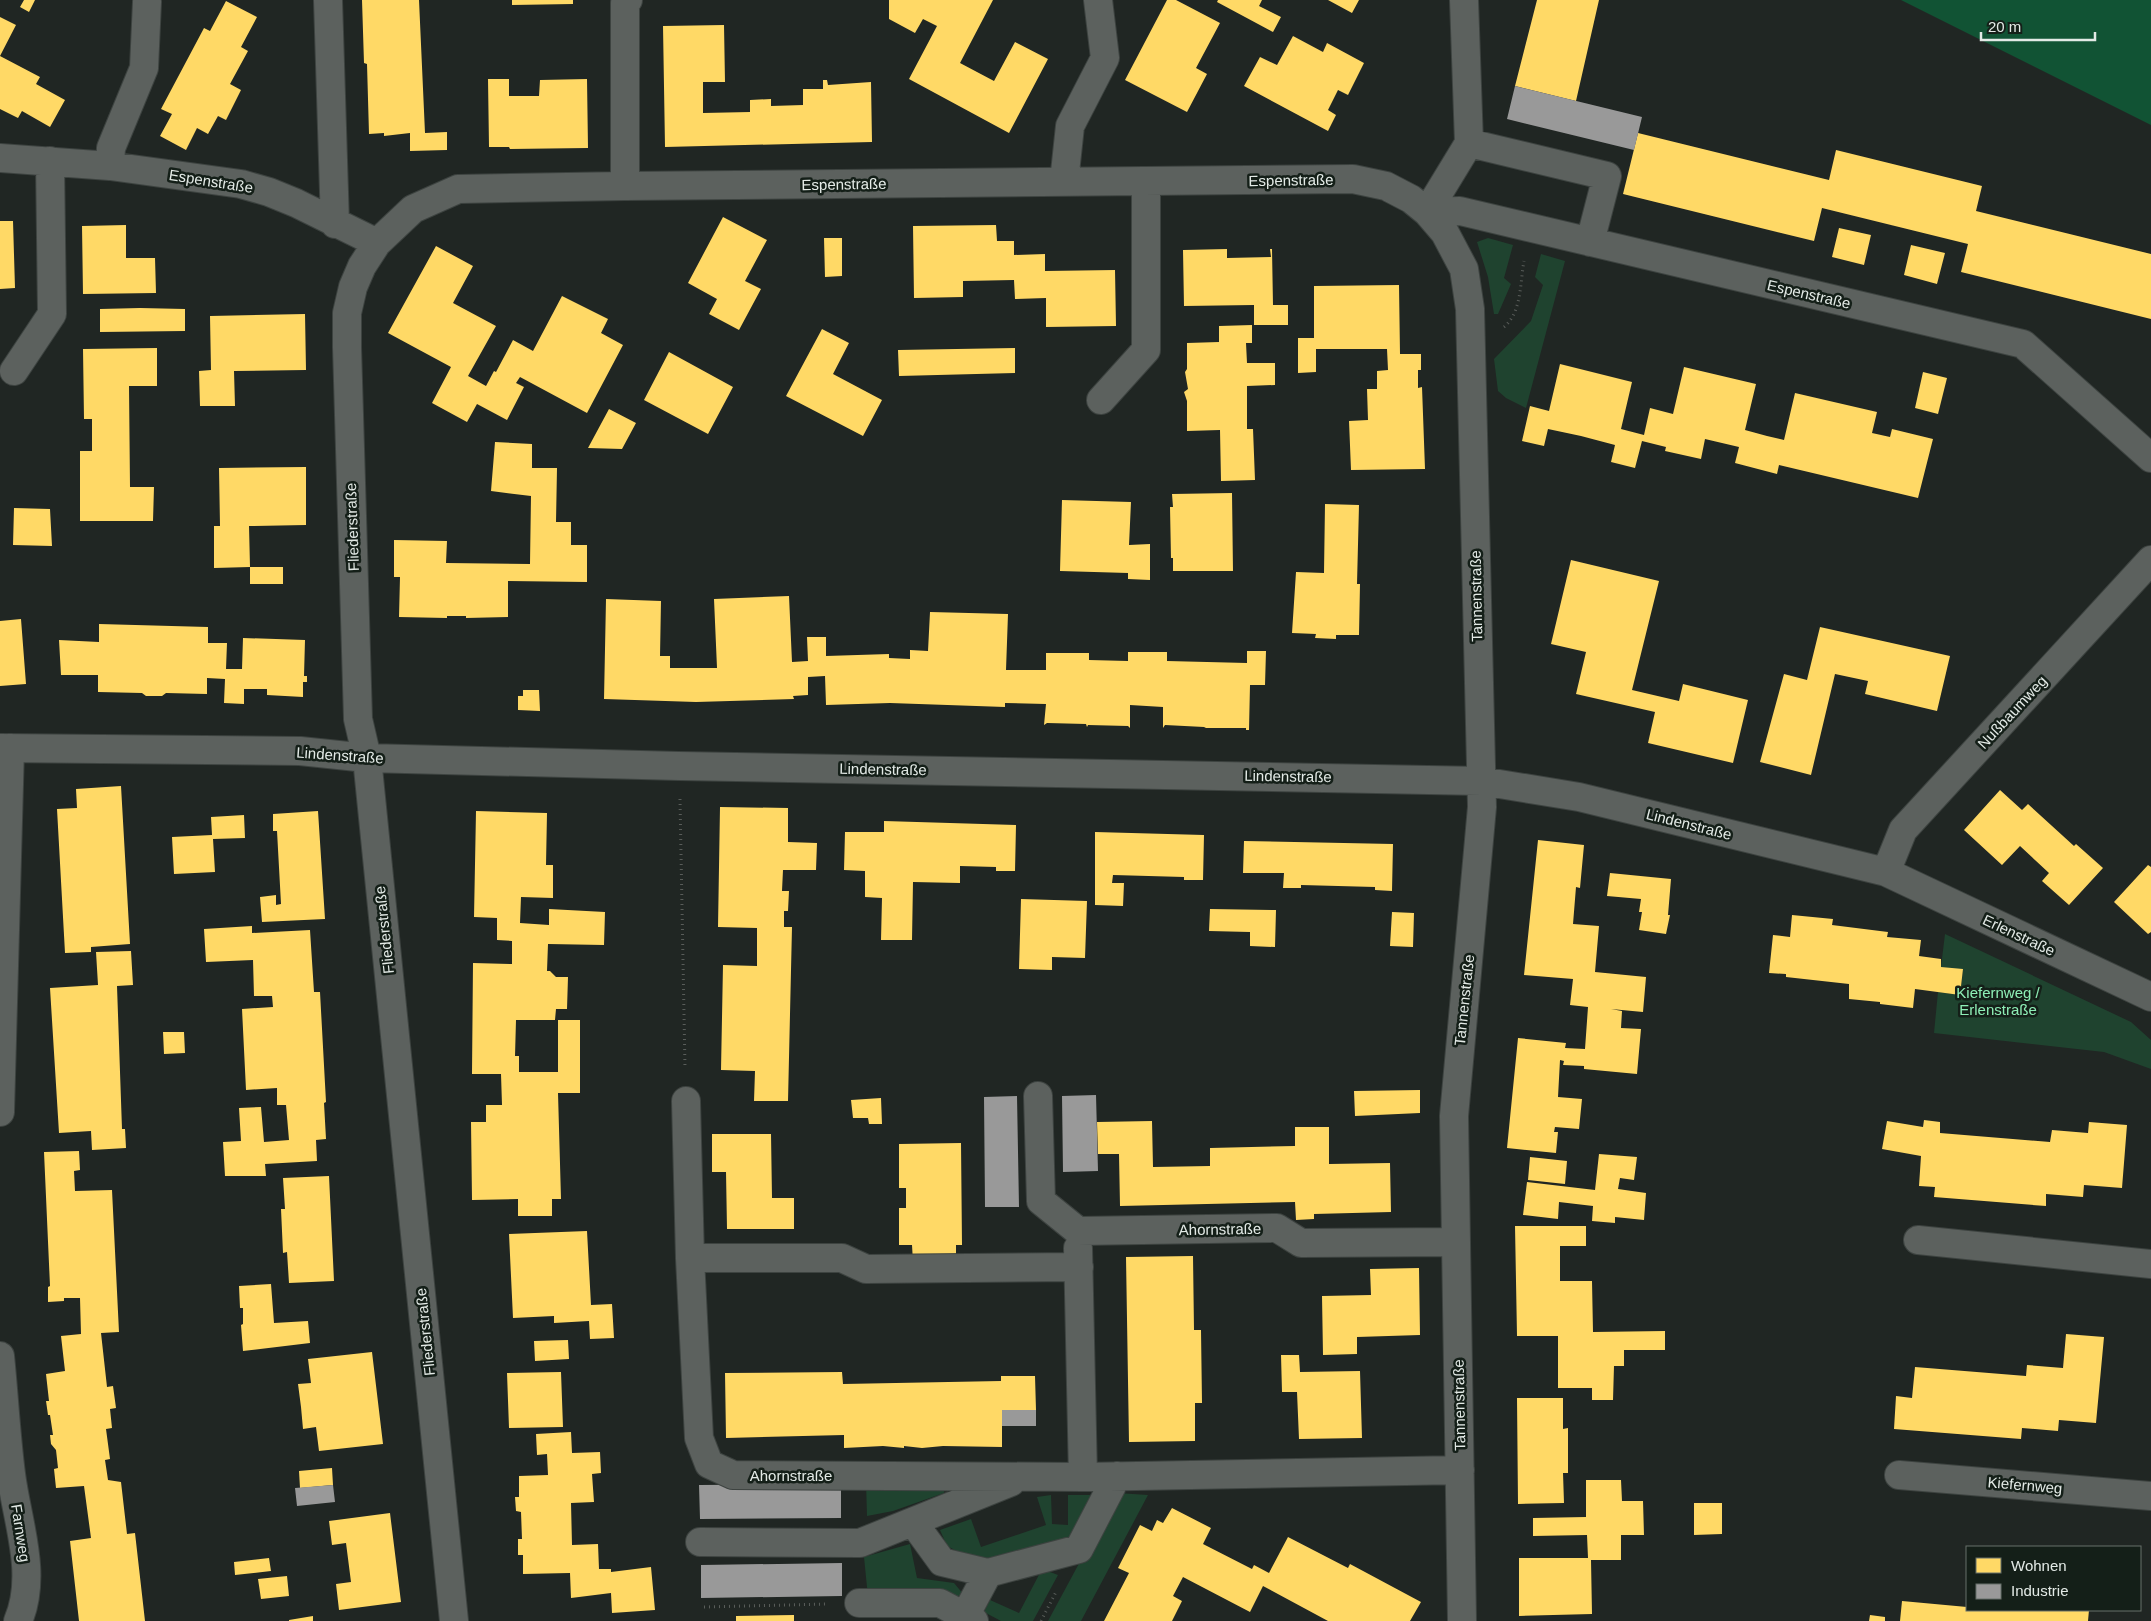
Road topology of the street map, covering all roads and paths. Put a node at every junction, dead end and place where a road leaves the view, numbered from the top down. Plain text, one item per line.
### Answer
1 (328, 0) edge
2 (628, 0) edge
3 (1098, 0) edge
4 (1464, 0) edge
5 (147, 2) dead end
6 (1469, 143) junction
7 (0, 158) edge
8 (50, 161) junction
9 (110, 166) junction
10 (1064, 182) junction
11 (1146, 182) junction
12 (625, 186) junction
13 (1427, 212) junction
14 (335, 224) junction
15 (1532, 228) junction
16 (1590, 242) junction
17 (377, 243) junction
18 (1471, 344) junction
19 (14, 371) dead end
20 (1471, 380) joint
21 (1101, 400) dead end
22 (2151, 458) edge
23 (2151, 560) edge
24 (5, 748) edge
25 (367, 758) junction
26 (680, 766) junction
27 (1481, 781) junction
28 (1886, 872) junction
29 (2151, 997) edge
30 (1038, 1096) dead end
31 (686, 1101) joint
32 (0, 1112) edge
33 (1078, 1231) junction
34 (1918, 1240) dead end
35 (1455, 1242) junction
36 (690, 1258) junction
37 (2151, 1264) edge
38 (1079, 1268) junction
39 (0, 1356) edge
40 (1460, 1470) junction
41 (1898, 1474) dead end
42 (1116, 1476) junction
43 (1024, 1477) junction
44 (1083, 1477) junction
45 (2151, 1496) edge
46 (912, 1522) junction
47 (700, 1542) dead end
48 (988, 1573) junction
49 (859, 1603) joint
50 (704, 1607) dead end
51 (970, 1619) edge
52 (18, 1621) edge
53 (454, 1621) edge
54 (1462, 1621) edge

1 - 14 street
2 - 12 street
3 - 10 street
4 - 6 street
5 - 9 street
6 - 13 street
6 - 16 street
7 - 8 street, Espenstraße
8 - 9 street, Espenstraße
8 - 19 street
9 - 14 street, Espenstraße
10 - 11 street, Espenstraße
10 - 12 street, Espenstraße
11 - 13 street, Espenstraße
11 - 21 street
12 - 17 street, Espenstraße
13 - 15 street, Espenstraße
13 - 18 street, Espenstraße
14 - 17 street, Espenstraße
15 - 16 street, Espenstraße
15 - 18 path
16 - 22 street, Espenstraße
17 - 25 street, Fliederstraße
18 - 20 street, Espenstraße
20 - 27 street, Tannenstraße
23 - 28 street, Nußbaumweg
24 - 25 street, Lindenstraße
24 - 32 street
25 - 26 street, Lindenstraße
25 - 53 street, Fliederstraße
26 - 27 street, Lindenstraße
26 - 31 path
27 - 28 street, Lindenstraße
27 - 35 street, Tannenstraße
28 - 29 street, Erlenstraße
30 - 33 street
31 - 36 street, Ahornstraße
33 - 35 street, Ahornstraße
33 - 38 street
34 - 37 street
35 - 40 street, Tannenstraße
36 - 38 street
36 - 43 street, Ahornstraße
38 - 44 street
39 - 52 street, Farnweg
40 - 42 street, Ahornstraße
40 - 54 street, Tannenstraße
41 - 45 street, Kiefernweg
42 - 44 street, Ahornstraße
42 - 48 street
43 - 44 street, Ahornstraße
43 - 46 street
46 - 47 street
46 - 48 street
48 - 51 street
49 - 50 path
49 - 51 street

